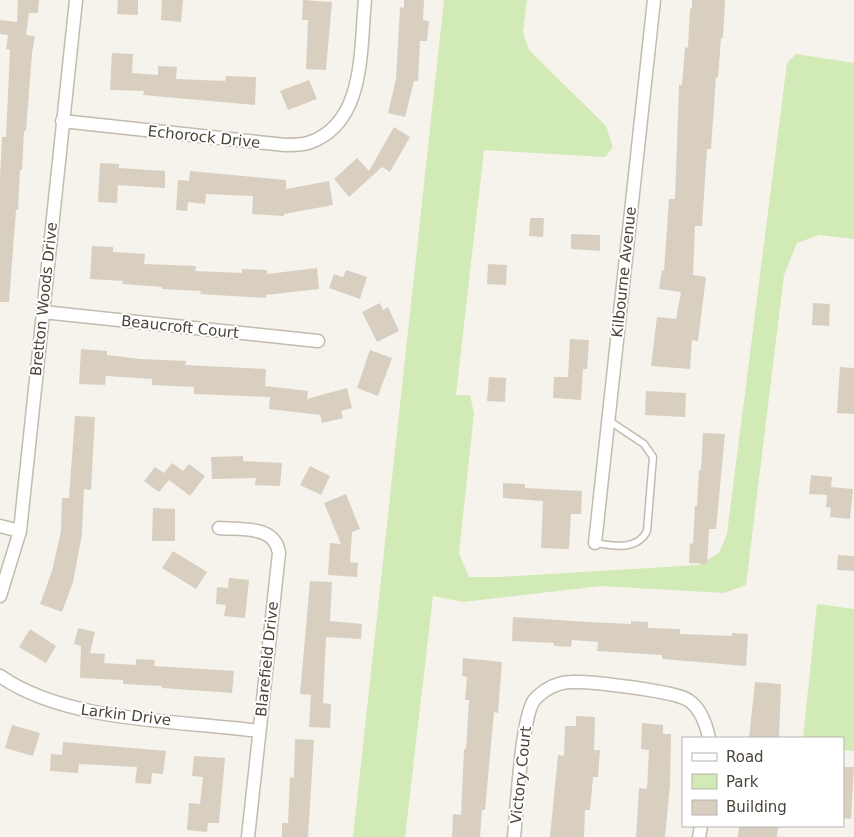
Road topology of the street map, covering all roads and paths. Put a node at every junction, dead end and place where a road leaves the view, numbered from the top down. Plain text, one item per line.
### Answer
1 (76, 0) edge
2 (366, 0) edge
3 (654, 0) edge
4 (62, 122) junction
5 (43, 312) junction
6 (318, 341) dead end
7 (608, 420) junction
8 (0, 526) edge
9 (220, 528) dead end
10 (20, 531) junction
11 (595, 543) joint
12 (0, 596) edge
13 (0, 676) edge
14 (259, 731) junction
15 (709, 737) edge
16 (248, 837) edge
17 (514, 837) edge

1 - 4 street, Bretton Woods Drive
2 - 4 street, Echorock Drive
3 - 7 street, Kilbourne Avenue
4 - 5 street, Bretton Woods Drive
5 - 6 street, Beaucroft Court
5 - 10 street, Bretton Woods Drive
7 - 11 street, Kilbourne Avenue
7 - 11 lane
8 - 10 street
9 - 14 street, Blarefield Drive
10 - 12 street, Bretton Woods Drive
13 - 14 street, Larkin Drive
14 - 16 street, Blarefield Drive
15 - 17 street, Victory Court

